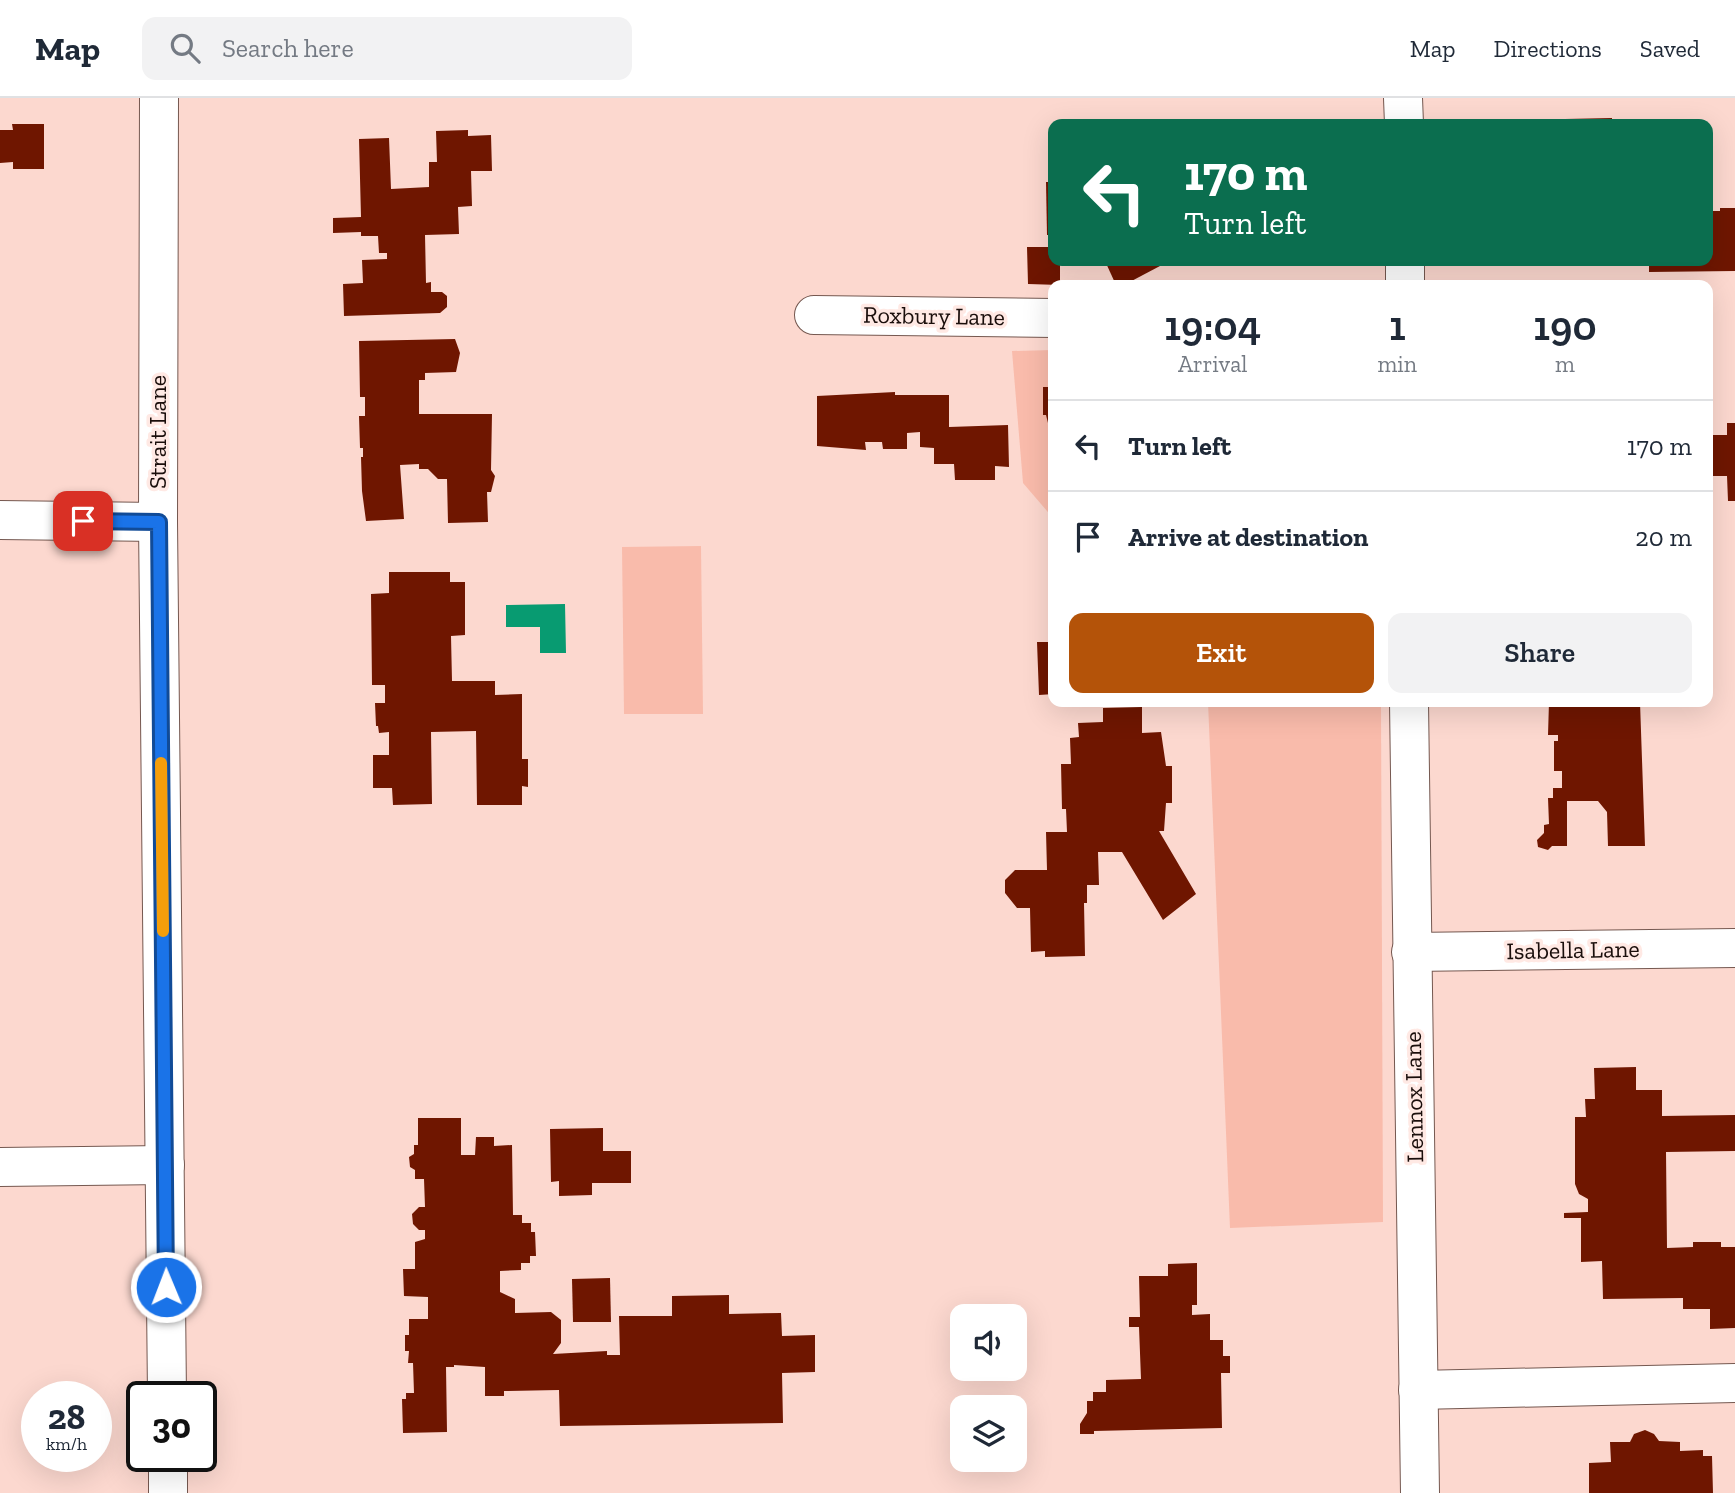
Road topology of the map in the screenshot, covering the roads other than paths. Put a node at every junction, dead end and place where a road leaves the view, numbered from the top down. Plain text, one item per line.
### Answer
1 (159, 98) edge
2 (1403, 98) edge
3 (1404, 119) edge
4 (814, 315) dead end
5 (1048, 318) edge
6 (0, 520) edge
7 (159, 522) junction
8 (1409, 707) edge
9 (1735, 948) edge
10 (1411, 952) junction
11 (165, 1165) junction
12 (0, 1167) edge
13 (167, 1381) edge
14 (1735, 1383) edge
15 (1418, 1390) junction
16 (168, 1472) edge
17 (168, 1493) edge
18 (1420, 1493) edge

1 - 7 street, Strait Lane
2 - 3 street
4 - 5 street, Roxbury Lane
6 - 7 street
7 - 11 street, Strait Lane
8 - 10 street, Lennox Lane
9 - 10 street, Isabella Lane
10 - 15 street, Lennox Lane
11 - 12 street
11 - 13 street, Strait Lane
14 - 15 street
15 - 18 street, Lennox Lane
16 - 17 street

